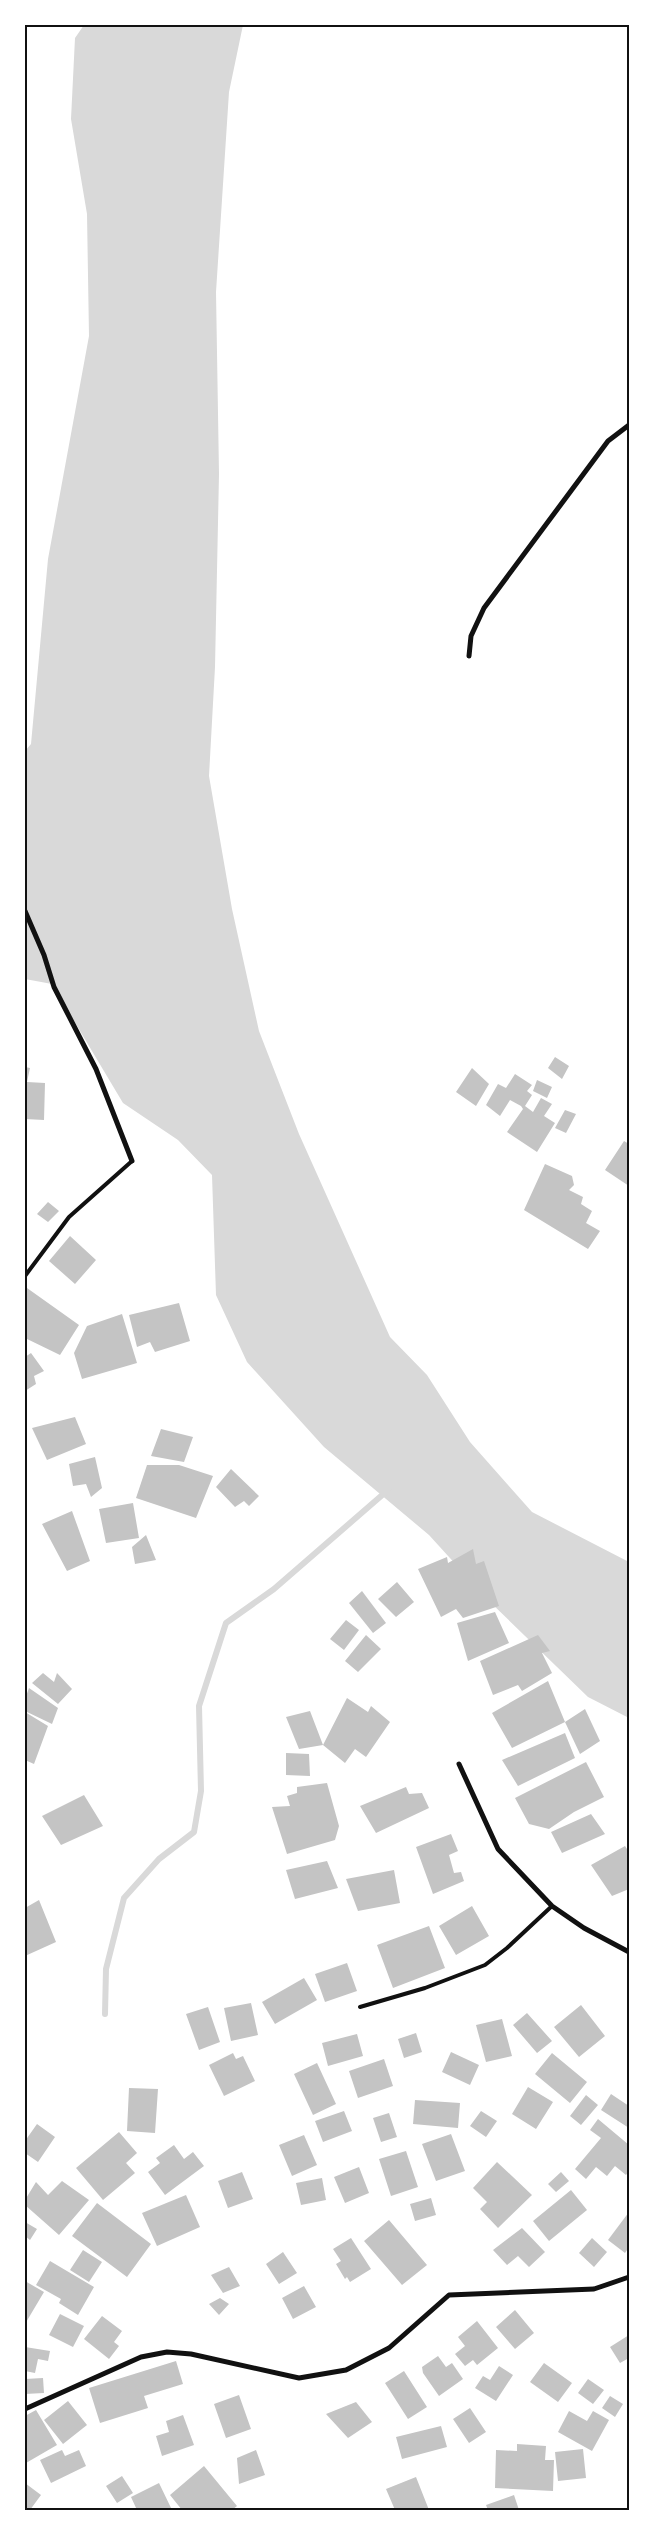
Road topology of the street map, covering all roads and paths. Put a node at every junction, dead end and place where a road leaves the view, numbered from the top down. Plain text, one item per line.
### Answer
1 (629, 425) edge
2 (469, 656) dead end
3 (25, 911) edge
4 (132, 1161) joint
5 (25, 1276) edge
6 (459, 1764) dead end
7 (552, 1906) junction
8 (629, 1952) edge
9 (360, 2007) dead end
10 (629, 2277) edge
11 (25, 2409) edge

1 - 2 street
3 - 4 street
4 - 5 lane
6 - 7 street
7 - 8 street
7 - 9 lane
10 - 11 street

